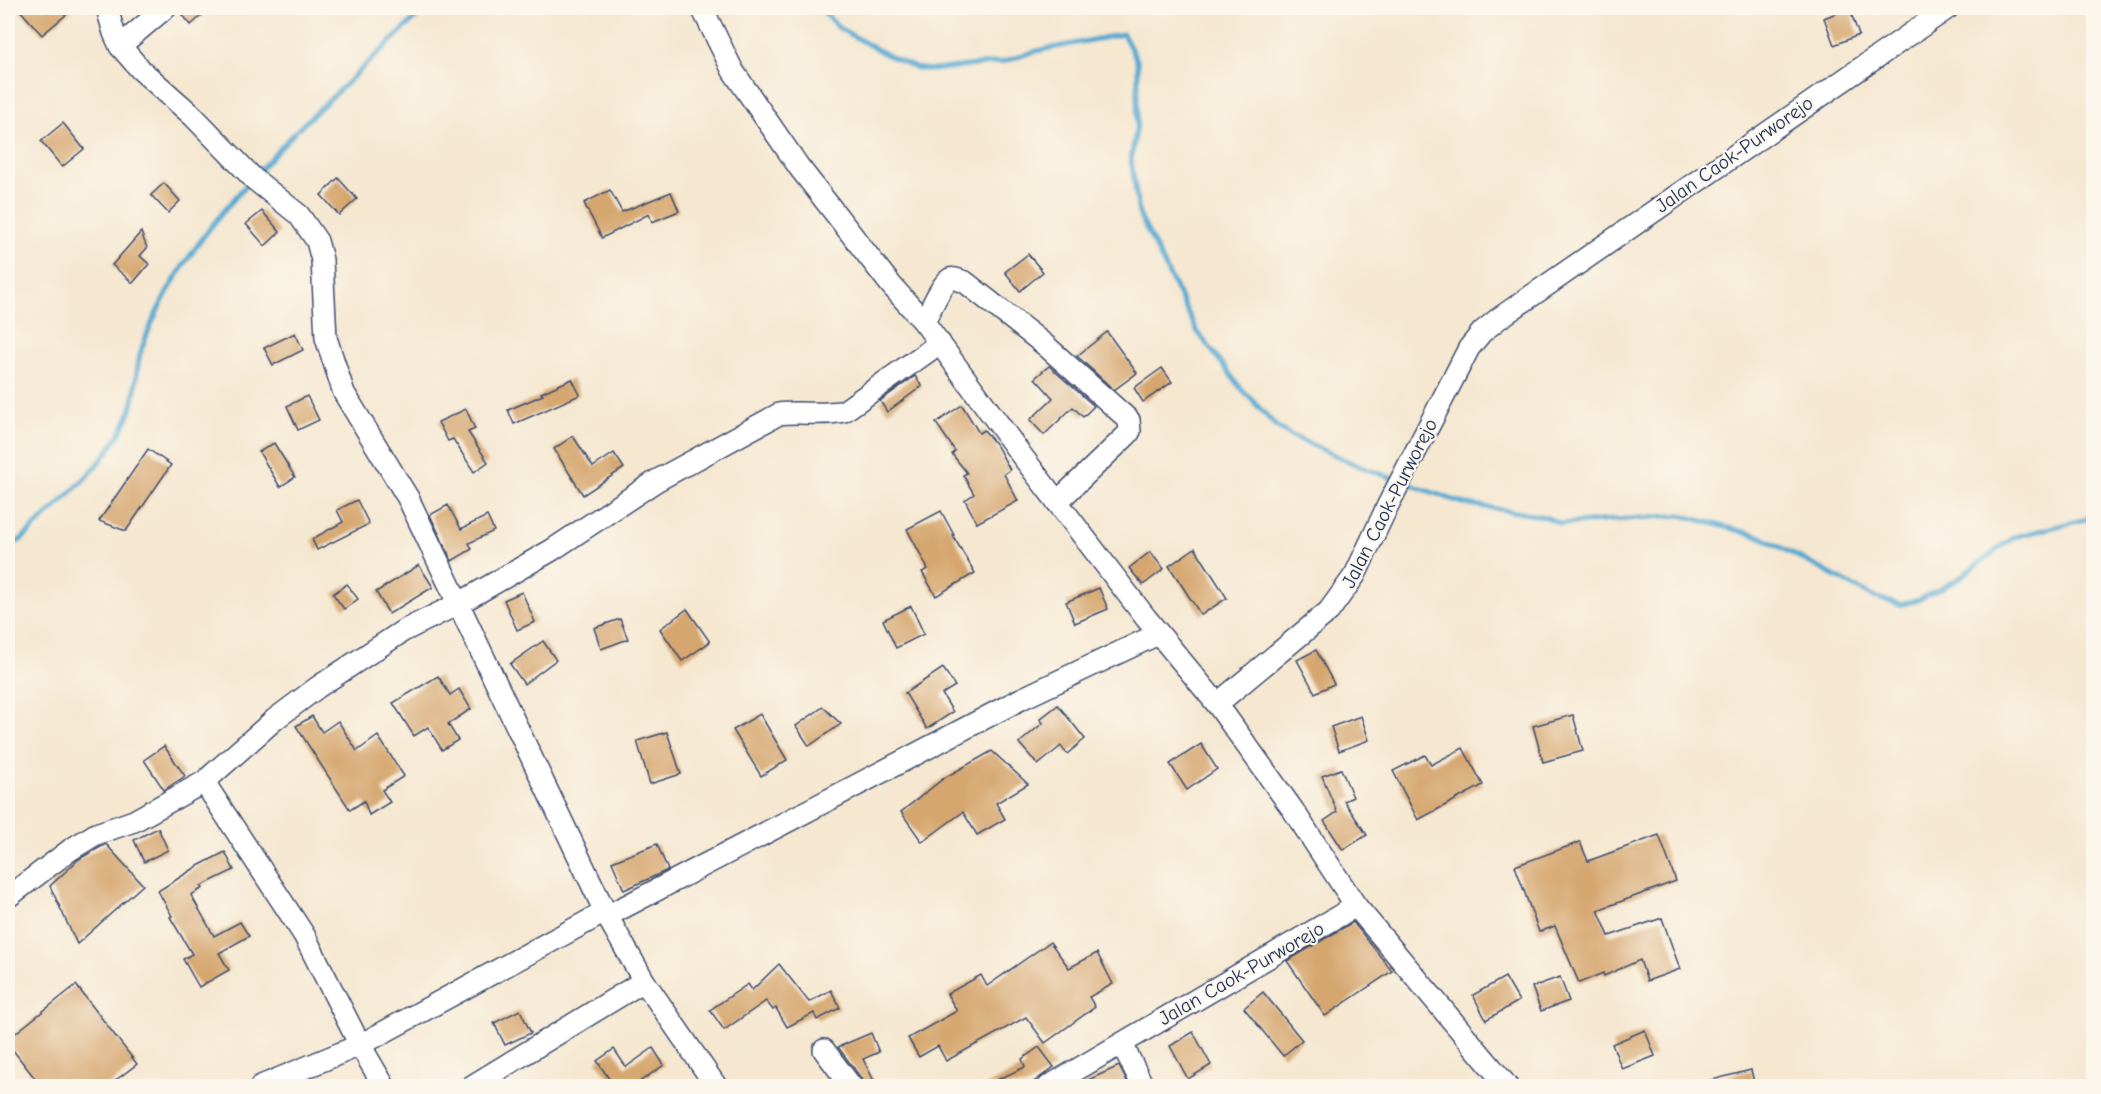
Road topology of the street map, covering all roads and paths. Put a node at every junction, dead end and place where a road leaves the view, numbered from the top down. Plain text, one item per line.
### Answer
1 (107, 8) edge
2 (165, 8) edge
3 (702, 8) edge
4 (1948, 8) edge
5 (129, 57) junction
6 (924, 322) junction
7 (939, 343) junction
8 (1057, 502) junction
9 (458, 604) junction
10 (1158, 634) junction
11 (1217, 704) junction
12 (204, 782) junction
13 (8, 897) edge
14 (1356, 906) junction
15 (606, 914) junction
16 (645, 981) junction
17 (1122, 1044) junction
18 (360, 1045) junction
19 (824, 1050) dead end
20 (261, 1086) edge
21 (384, 1086) edge
22 (472, 1086) edge
23 (716, 1086) edge
24 (851, 1086) edge
25 (1049, 1086) edge
26 (1143, 1086) edge
27 (1507, 1086) edge

1 - 5 street
2 - 5 street
3 - 6 street
4 - 11 street, Jalan Caok-Purworejo
5 - 9 street
6 - 7 street
6 - 8 street
7 - 8 street
7 - 9 street
8 - 10 street
9 - 12 street
9 - 15 street
10 - 11 street
10 - 15 street
11 - 14 street
12 - 13 street
12 - 18 street
14 - 17 street, Jalan Caok-Purworejo
14 - 27 street
15 - 16 street
15 - 18 street
16 - 22 street
16 - 23 street
17 - 25 street, Jalan Caok-Purworejo
17 - 26 street
18 - 20 street
18 - 21 street
19 - 24 street

